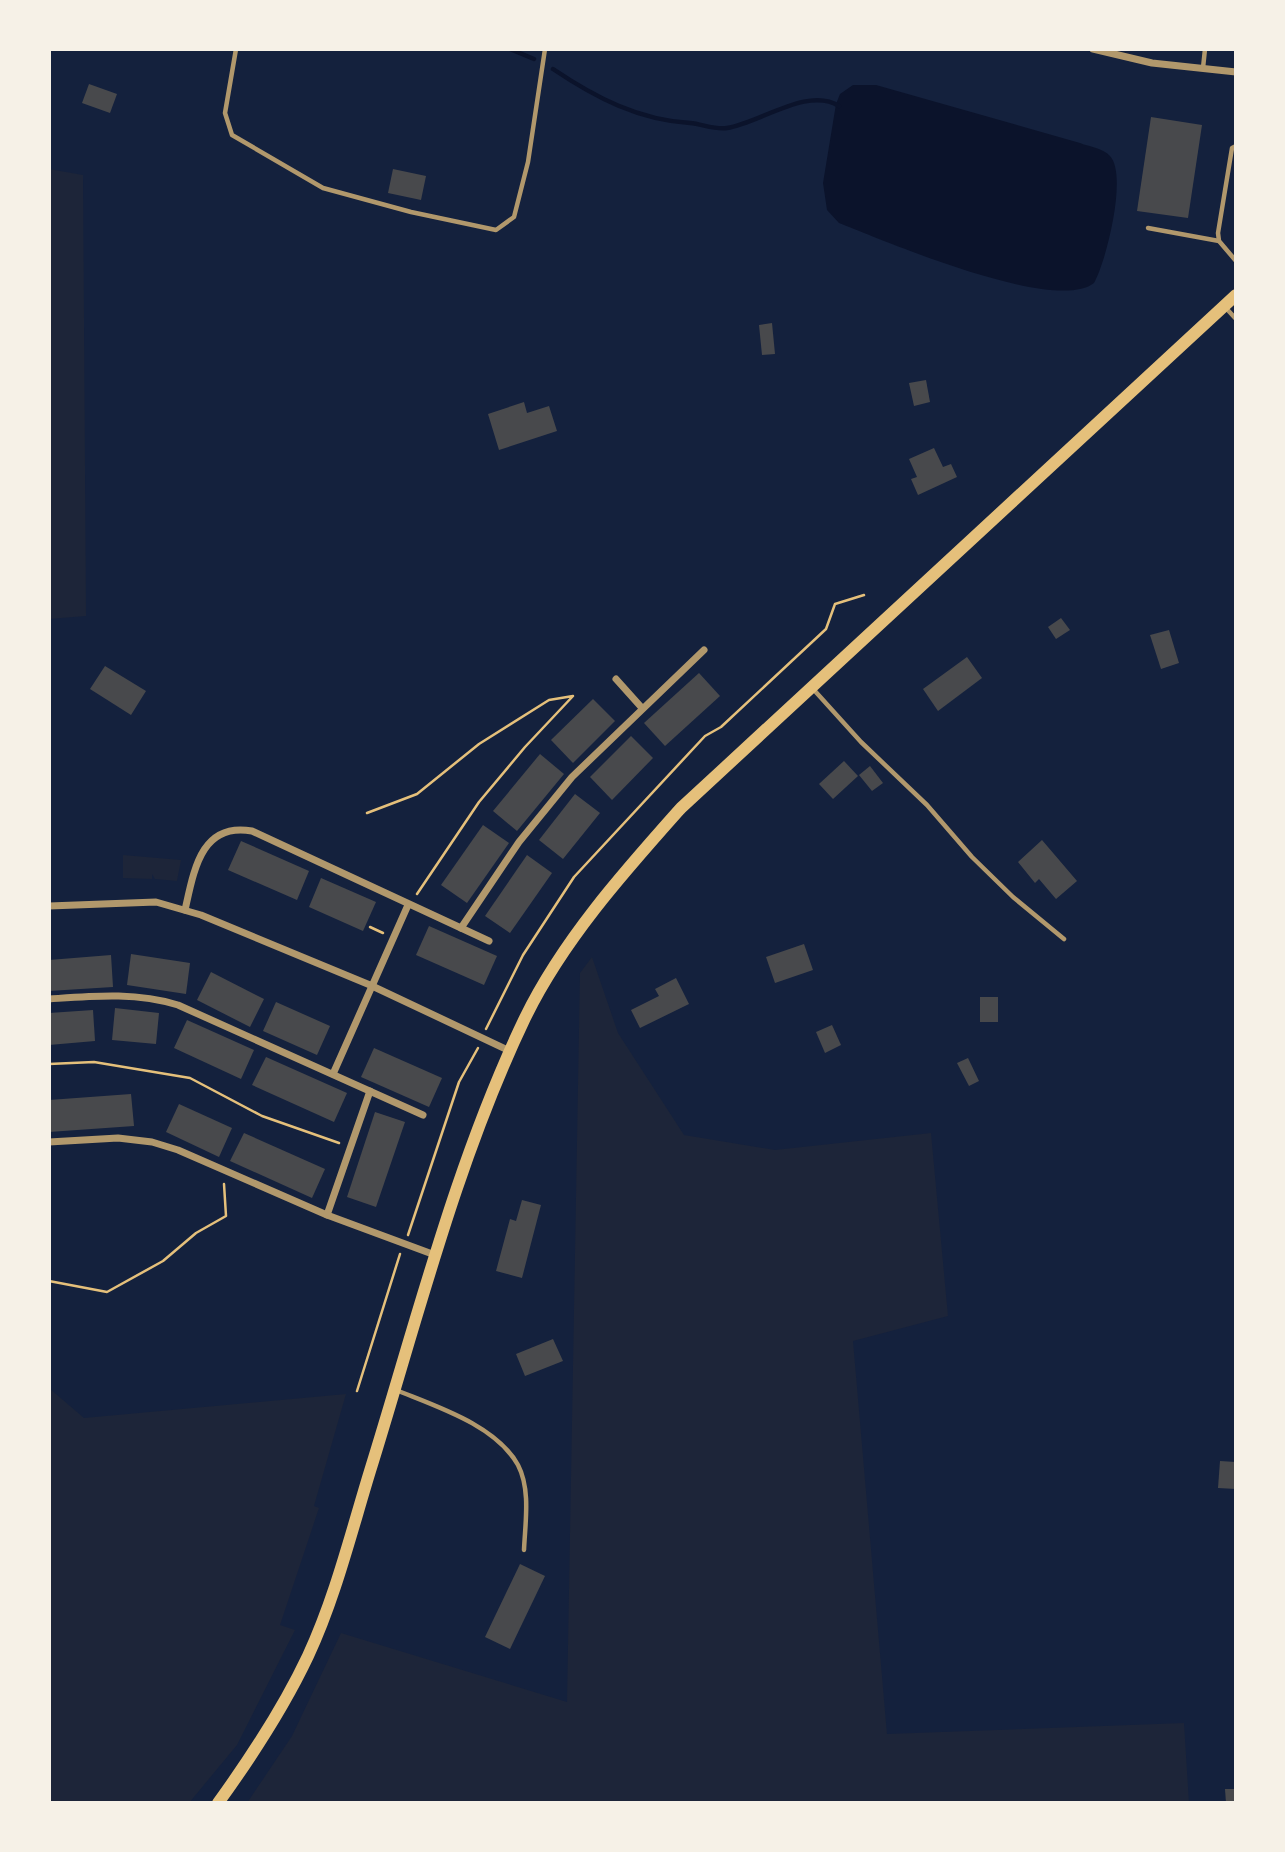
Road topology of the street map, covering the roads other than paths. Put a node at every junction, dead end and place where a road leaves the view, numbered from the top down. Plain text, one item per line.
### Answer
1 (236, 49) edge
2 (545, 49) edge
3 (1093, 49) edge
4 (1205, 49) edge
5 (1117, 52) edge
6 (1203, 69) junction
7 (1236, 72) edge
8 (1236, 146) edge
9 (1148, 228) dead end
10 (1219, 242) junction
11 (1236, 261) edge
12 (1236, 296) edge
13 (1225, 306) junction
14 (1236, 318) edge
15 (704, 650) dead end
16 (616, 679) dead end
17 (811, 686) junction
18 (642, 708) junction
19 (408, 905) junction
20 (49, 906) edge
21 (185, 910) junction
22 (461, 928) junction
23 (1064, 939) dead end
24 (489, 941) dead end
25 (370, 985) junction
26 (49, 999) edge
27 (510, 1051) junction
28 (332, 1074) junction
29 (370, 1091) junction
30 (423, 1115) dead end
31 (49, 1142) edge
32 (327, 1215) junction
33 (436, 1256) junction
34 (395, 1390) junction
35 (523, 1550) dead end
36 (218, 1803) edge

1 - 2 lane
3 - 5 street
4 - 6 lane
5 - 6 street
6 - 7 street
8 - 10 lane
9 - 10 lane
10 - 11 lane
12 - 13 main road
13 - 14 lane
13 - 17 main road
15 - 18 street
16 - 18 street
17 - 23 lane
17 - 27 main road
18 - 22 street
19 - 21 street
19 - 22 street
19 - 25 street
20 - 21 street
21 - 25 street
22 - 24 street
25 - 27 street
25 - 28 street
26 - 28 street
27 - 33 main road
28 - 29 street
29 - 30 street
29 - 32 street
31 - 32 street
32 - 33 street
33 - 34 main road
34 - 35 lane
34 - 36 main road

